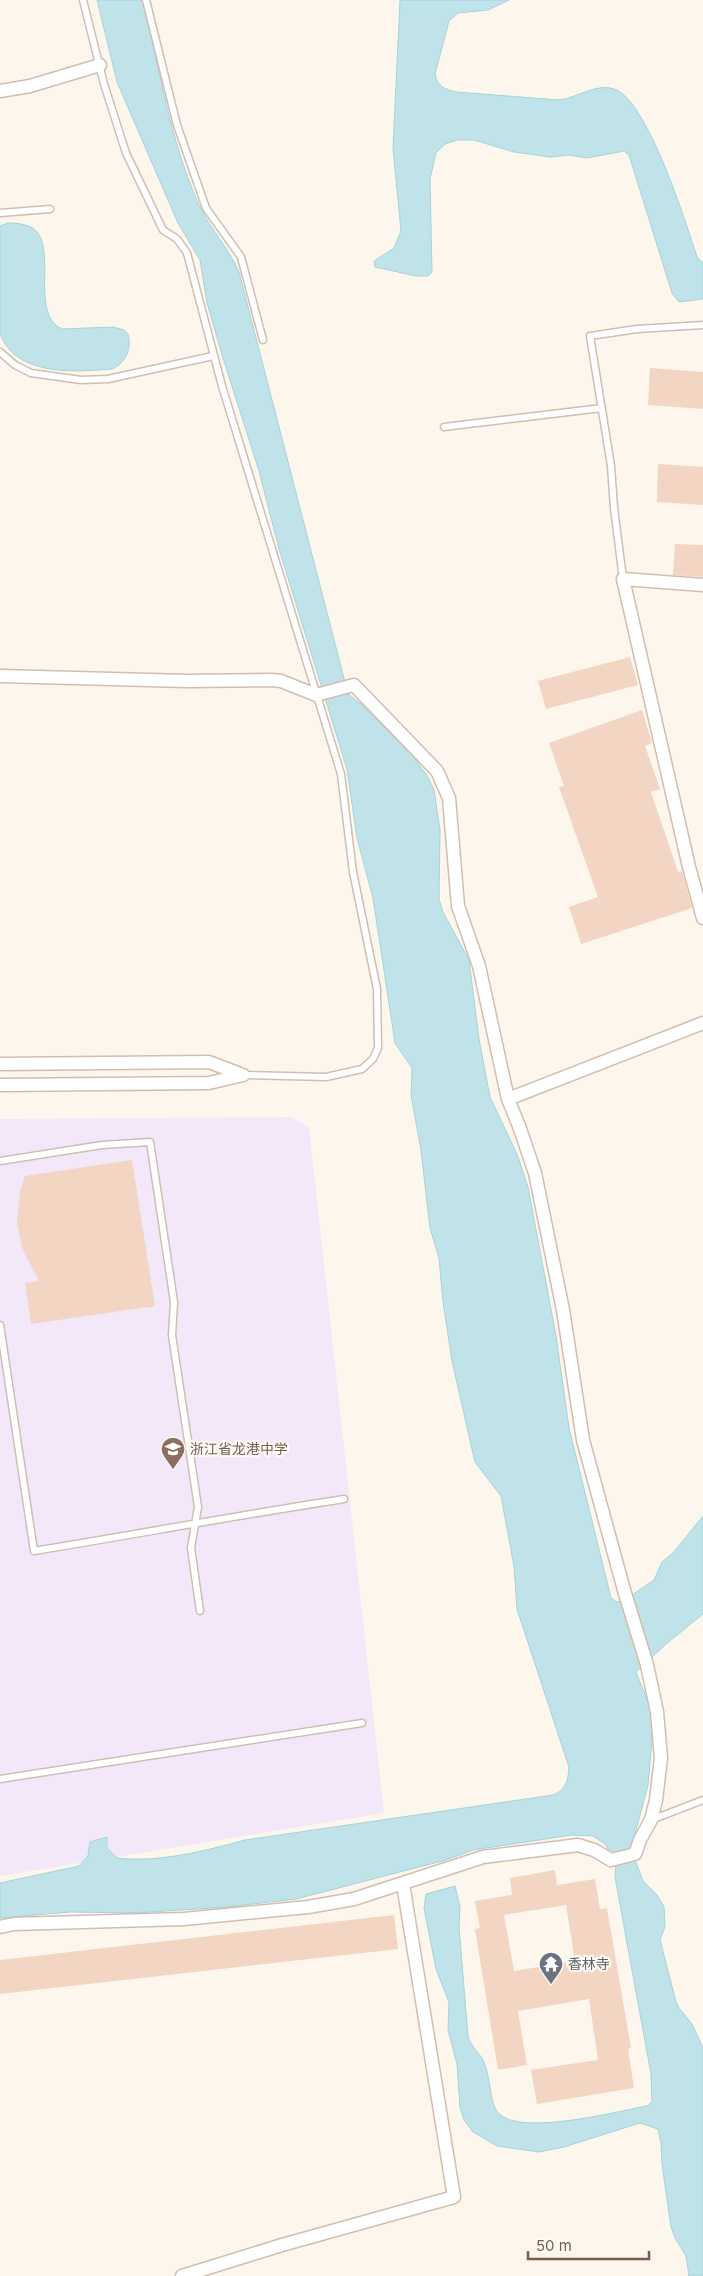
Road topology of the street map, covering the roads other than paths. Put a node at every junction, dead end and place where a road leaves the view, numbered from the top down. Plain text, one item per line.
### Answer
1 (83, 0) edge
2 (146, 0) edge
3 (100, 65) junction
4 (0, 91) edge
5 (50, 209) dead end
6 (0, 213) edge
7 (703, 325) edge
8 (263, 340) dead end
9 (0, 352) edge
10 (213, 356) junction
11 (602, 408) junction
12 (444, 427) dead end
13 (623, 578) junction
14 (703, 585) edge
15 (0, 676) edge
16 (316, 695) junction
17 (703, 918) edge
18 (703, 1024) edge
19 (0, 1064) edge
20 (243, 1074) junction
21 (0, 1085) edge
22 (508, 1100) junction
23 (0, 1161) edge
24 (0, 1325) edge
25 (344, 1499) dead end
26 (194, 1523) junction
27 (200, 1612) dead end
28 (362, 1723) dead end
29 (0, 1779) edge
30 (703, 1800) edge
31 (651, 1820) junction
32 (402, 1884) junction
33 (0, 1927) edge
34 (182, 2276) edge

1 - 3 lane
2 - 8 lane
3 - 4 street
3 - 10 lane
5 - 6 lane
7 - 11 lane
9 - 10 lane
10 - 16 lane
11 - 12 lane
11 - 13 lane
13 - 14 street
13 - 17 street
15 - 16 street
16 - 20 lane
16 - 22 street
18 - 22 street
19 - 20 street
20 - 21 street
22 - 31 street
23 - 26 lane
24 - 26 lane
25 - 26 lane
26 - 27 lane
28 - 29 lane
30 - 31 lane
31 - 32 street
32 - 33 street
32 - 34 street

